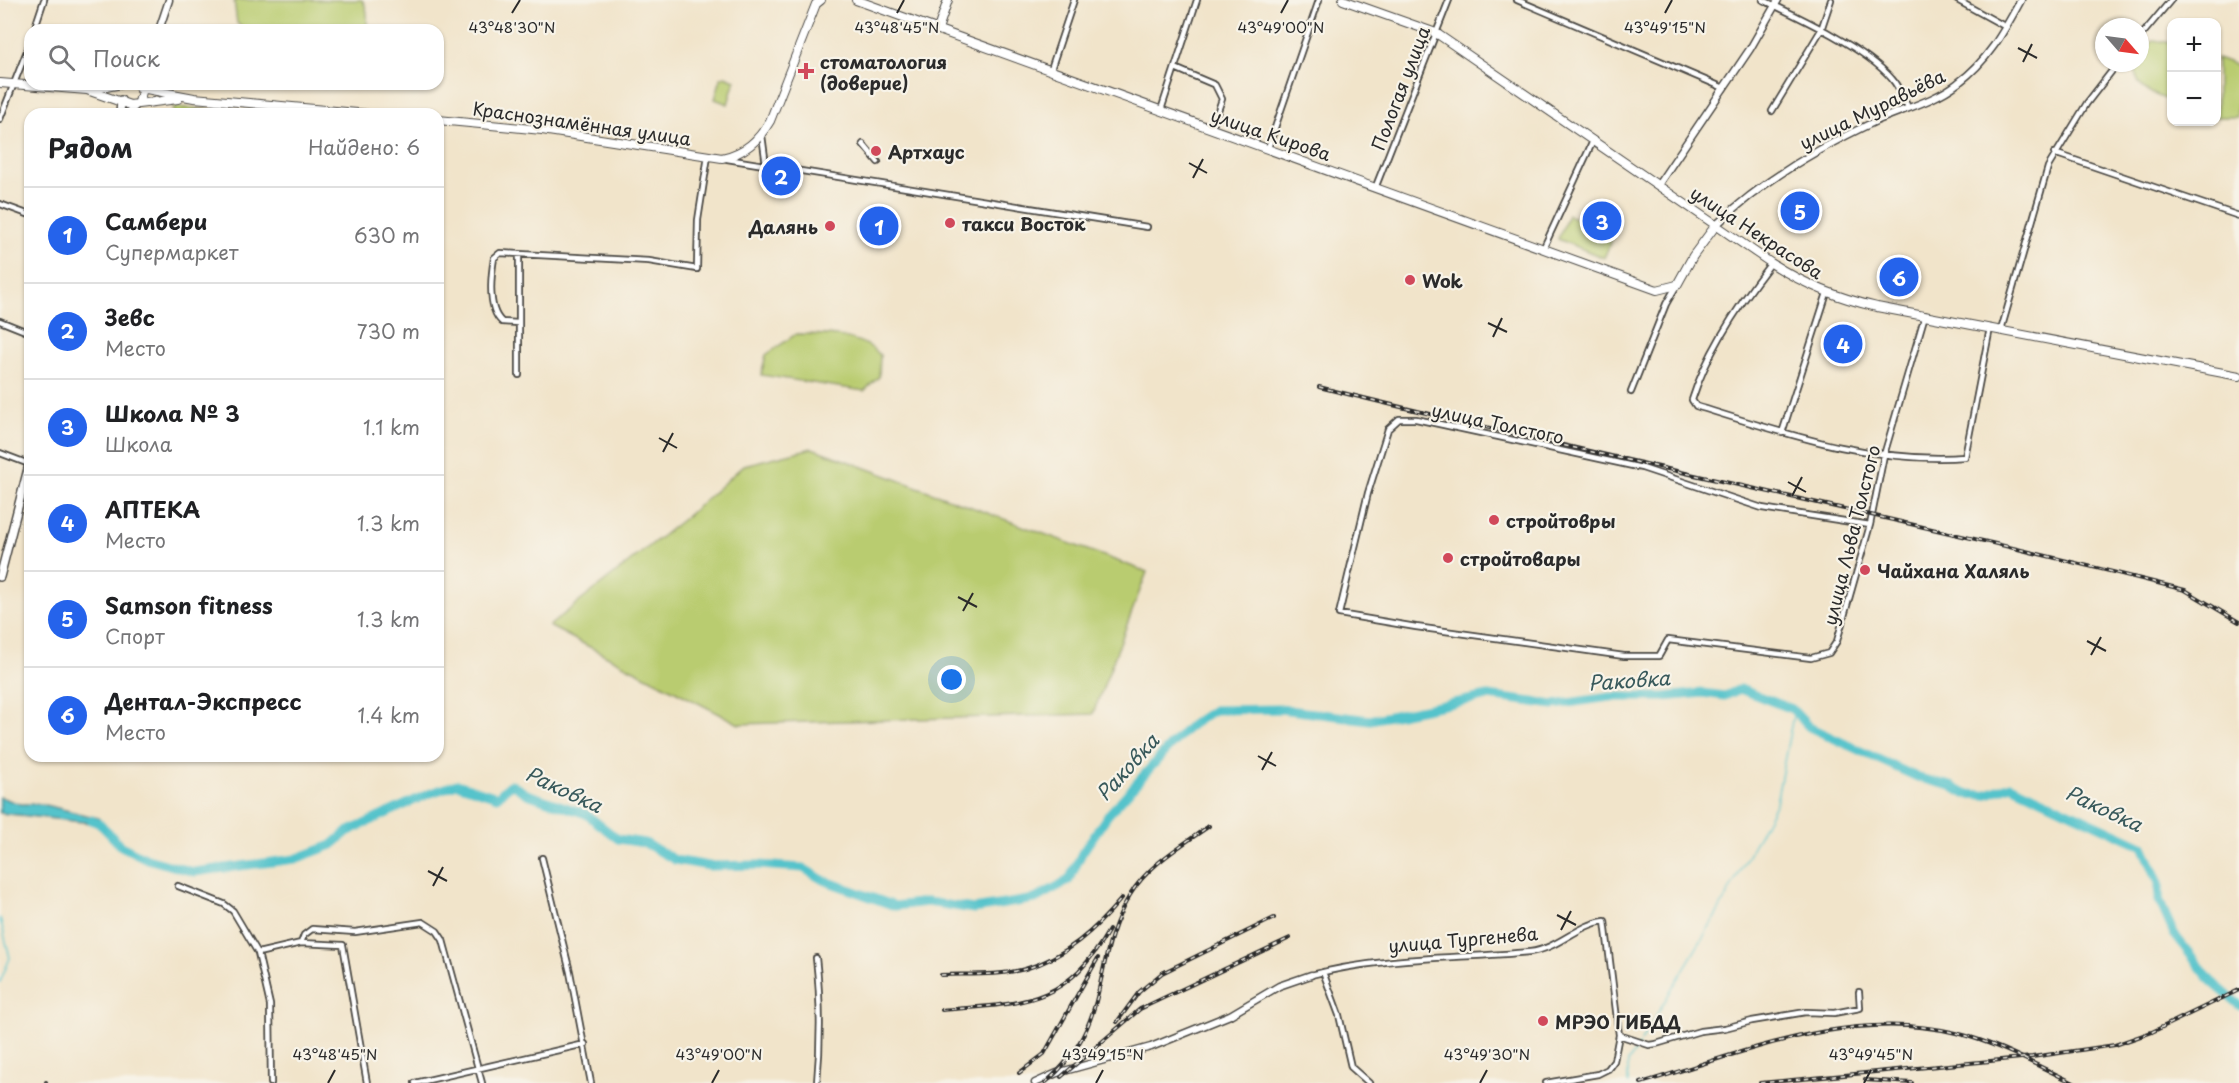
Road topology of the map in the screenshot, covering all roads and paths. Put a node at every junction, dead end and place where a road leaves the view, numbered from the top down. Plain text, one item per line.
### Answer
1 (44, 0) edge
2 (170, 0) edge
3 (856, 0) edge
4 (948, 0) edge
5 (1074, 0) edge
6 (1197, 0) edge
7 (1319, 0) edge
8 (1343, 0) edge
9 (1449, 0) edge
10 (1517, 0) edge
11 (1763, 0) edge
12 (1831, 0) edge
13 (1957, 0) edge
14 (2021, 0) edge
15 (2171, 0) edge
16 (818, 1) edge
17 (1777, 3) edge
18 (36, 24) edge
19 (161, 24) edge
20 (2149, 26) edge
21 (2006, 27) junction
22 (938, 29) junction
23 (1821, 30) junction
24 (1436, 33) junction
25 (24, 58) edge
26 (1175, 68) junction
27 (1051, 69) junction
28 (2111, 72) edge
29 (0, 82) edge
30 (13, 85) junction
31 (24, 86) edge
32 (1724, 88) junction
33 (87, 90) edge
34 (121, 90) edge
35 (141, 90) edge
36 (161, 90) edge
37 (194, 98) junction
38 (121, 100) junction
39 (139, 102) junction
40 (1908, 107) junction
41 (120, 108) edge
42 (133, 108) edge
43 (303, 108) edge
44 (1161, 110) junction
45 (1772, 111) dead end
46 (0, 119) edge
47 (444, 121) edge
48 (1212, 128) junction
49 (762, 135) junction
50 (1593, 141) junction
51 (863, 144) dead end
52 (1268, 148) junction
53 (2054, 153) junction
54 (708, 156) junction
55 (722, 158) junction
56 (878, 162) dead end
57 (766, 165) junction
58 (1659, 185) junction
59 (1376, 186) junction
60 (0, 204) edge
61 (24, 213) edge
62 (2239, 216) edge
63 (1716, 225) junction
64 (1147, 227) dead end
65 (1544, 247) junction
66 (519, 255) junction
67 (1771, 263) junction
68 (1677, 285) junction
69 (1827, 293) junction
70 (1925, 315) junction
71 (0, 321) edge
72 (518, 322) junction
73 (1990, 328) junction
74 (2001, 330) junction
75 (24, 331) edge
76 (519, 375) dead end
77 (2239, 376) edge
78 (1631, 392) dead end
79 (1782, 433) junction
80 (0, 453) edge
81 (1884, 455) junction
82 (24, 461) edge
83 (24, 486) edge
84 (1870, 525) junction
85 (0, 576) edge
86 (1339, 614) joint
87 (542, 858) dead end
88 (178, 886) dead end
89 (301, 943) junction
90 (258, 953) junction
91 (816, 958) dead end
92 (1323, 972) junction
93 (1311, 975) joint
94 (1859, 992) dead end
95 (1619, 1035) junction
96 (585, 1044) junction
97 (478, 1070) junction
98 (271, 1083) edge
99 (367, 1083) edge
100 (415, 1083) edge
101 (482, 1083) edge
102 (591, 1083) edge
103 (817, 1083) edge
104 (1035, 1083) edge
105 (1369, 1083) edge
106 (1546, 1083) edge

1 - 18 street
2 - 19 street
3 - 22 highway, улица Кирова
4 - 22 highway
5 - 27 street
6 - 26 street
7 - 52 street
8 - 24 highway, улица Некрасова
9 - 24 street, Пологая улица
10 - 32 street
11 - 17 street
12 - 23 street
13 - 21 street
14 - 21 street, улица Муравьёва
15 - 20 street
16 - 49 highway
17 - 23 street
17 - 32 street
21 - 40 street, улица Муравьёва
22 - 27 highway, улица Кирова
23 - 40 street
23 - 45 street
24 - 50 highway, улица Некрасова
24 - 59 street, Пологая улица
25 - 30 street
26 - 44 street
26 - 48 street
27 - 44 highway, улица Кирова
28 - 53 street
29 - 30 highway
30 - 31 highway
30 - 46 street
32 - 58 street
33 - 38 highway
34 - 38 highway
35 - 39 highway
36 - 37 highway
37 - 39 highway
37 - 43 highway
38 - 39 highway
38 - 41 main road
39 - 42 main road
40 - 63 street, улица Муравьёва
44 - 48 highway, улица Кирова
47 - 54 highway, Краснознамённая улица
48 - 52 highway, улица Кирова
49 - 55 highway, Краснознамённая улица
49 - 57 street
50 - 58 highway, улица Некрасова
50 - 65 street
51 - 56 street
52 - 59 highway, улица Кирова
53 - 62 street
53 - 74 street
54 - 55 highway, Краснознамённая улица
54 - 66 street
55 - 57 street, Краснознамённая улица
57 - 64 street, Краснознамённая улица
58 - 63 highway, улица Некрасова
59 - 65 highway, улица Кирова
60 - 61 street
63 - 67 highway, улица Некрасова
63 - 68 highway
65 - 68 highway, улица Кирова
66 - 72 street
66 - 72 street
67 - 69 highway, улица Некрасова
67 - 79 street
68 - 78 street
69 - 70 highway, улица Некрасова
69 - 79 street
70 - 73 highway, улица Некрасова
70 - 81 street, улица Льва Толстого
71 - 75 street
72 - 76 street
73 - 74 highway, улица Некрасова
73 - 81 street
74 - 77 highway, улица Некрасова
79 - 81 street
80 - 82 street
81 - 84 street, улица Льва Толстого
83 - 85 main road
84 - 86 street, улица Льва Толстого
84 - 86 street, улица Толстого
87 - 96 street
88 - 90 street
89 - 90 street
89 - 97 street
89 - 99 street
90 - 98 street
91 - 103 street
92 - 93 street, улица Тургенева
92 - 95 street, улица Тургенева
92 - 105 street
93 - 104 street, улица Тургенева
94 - 95 street
95 - 106 street
96 - 97 street
96 - 102 street
97 - 100 street
97 - 101 street

